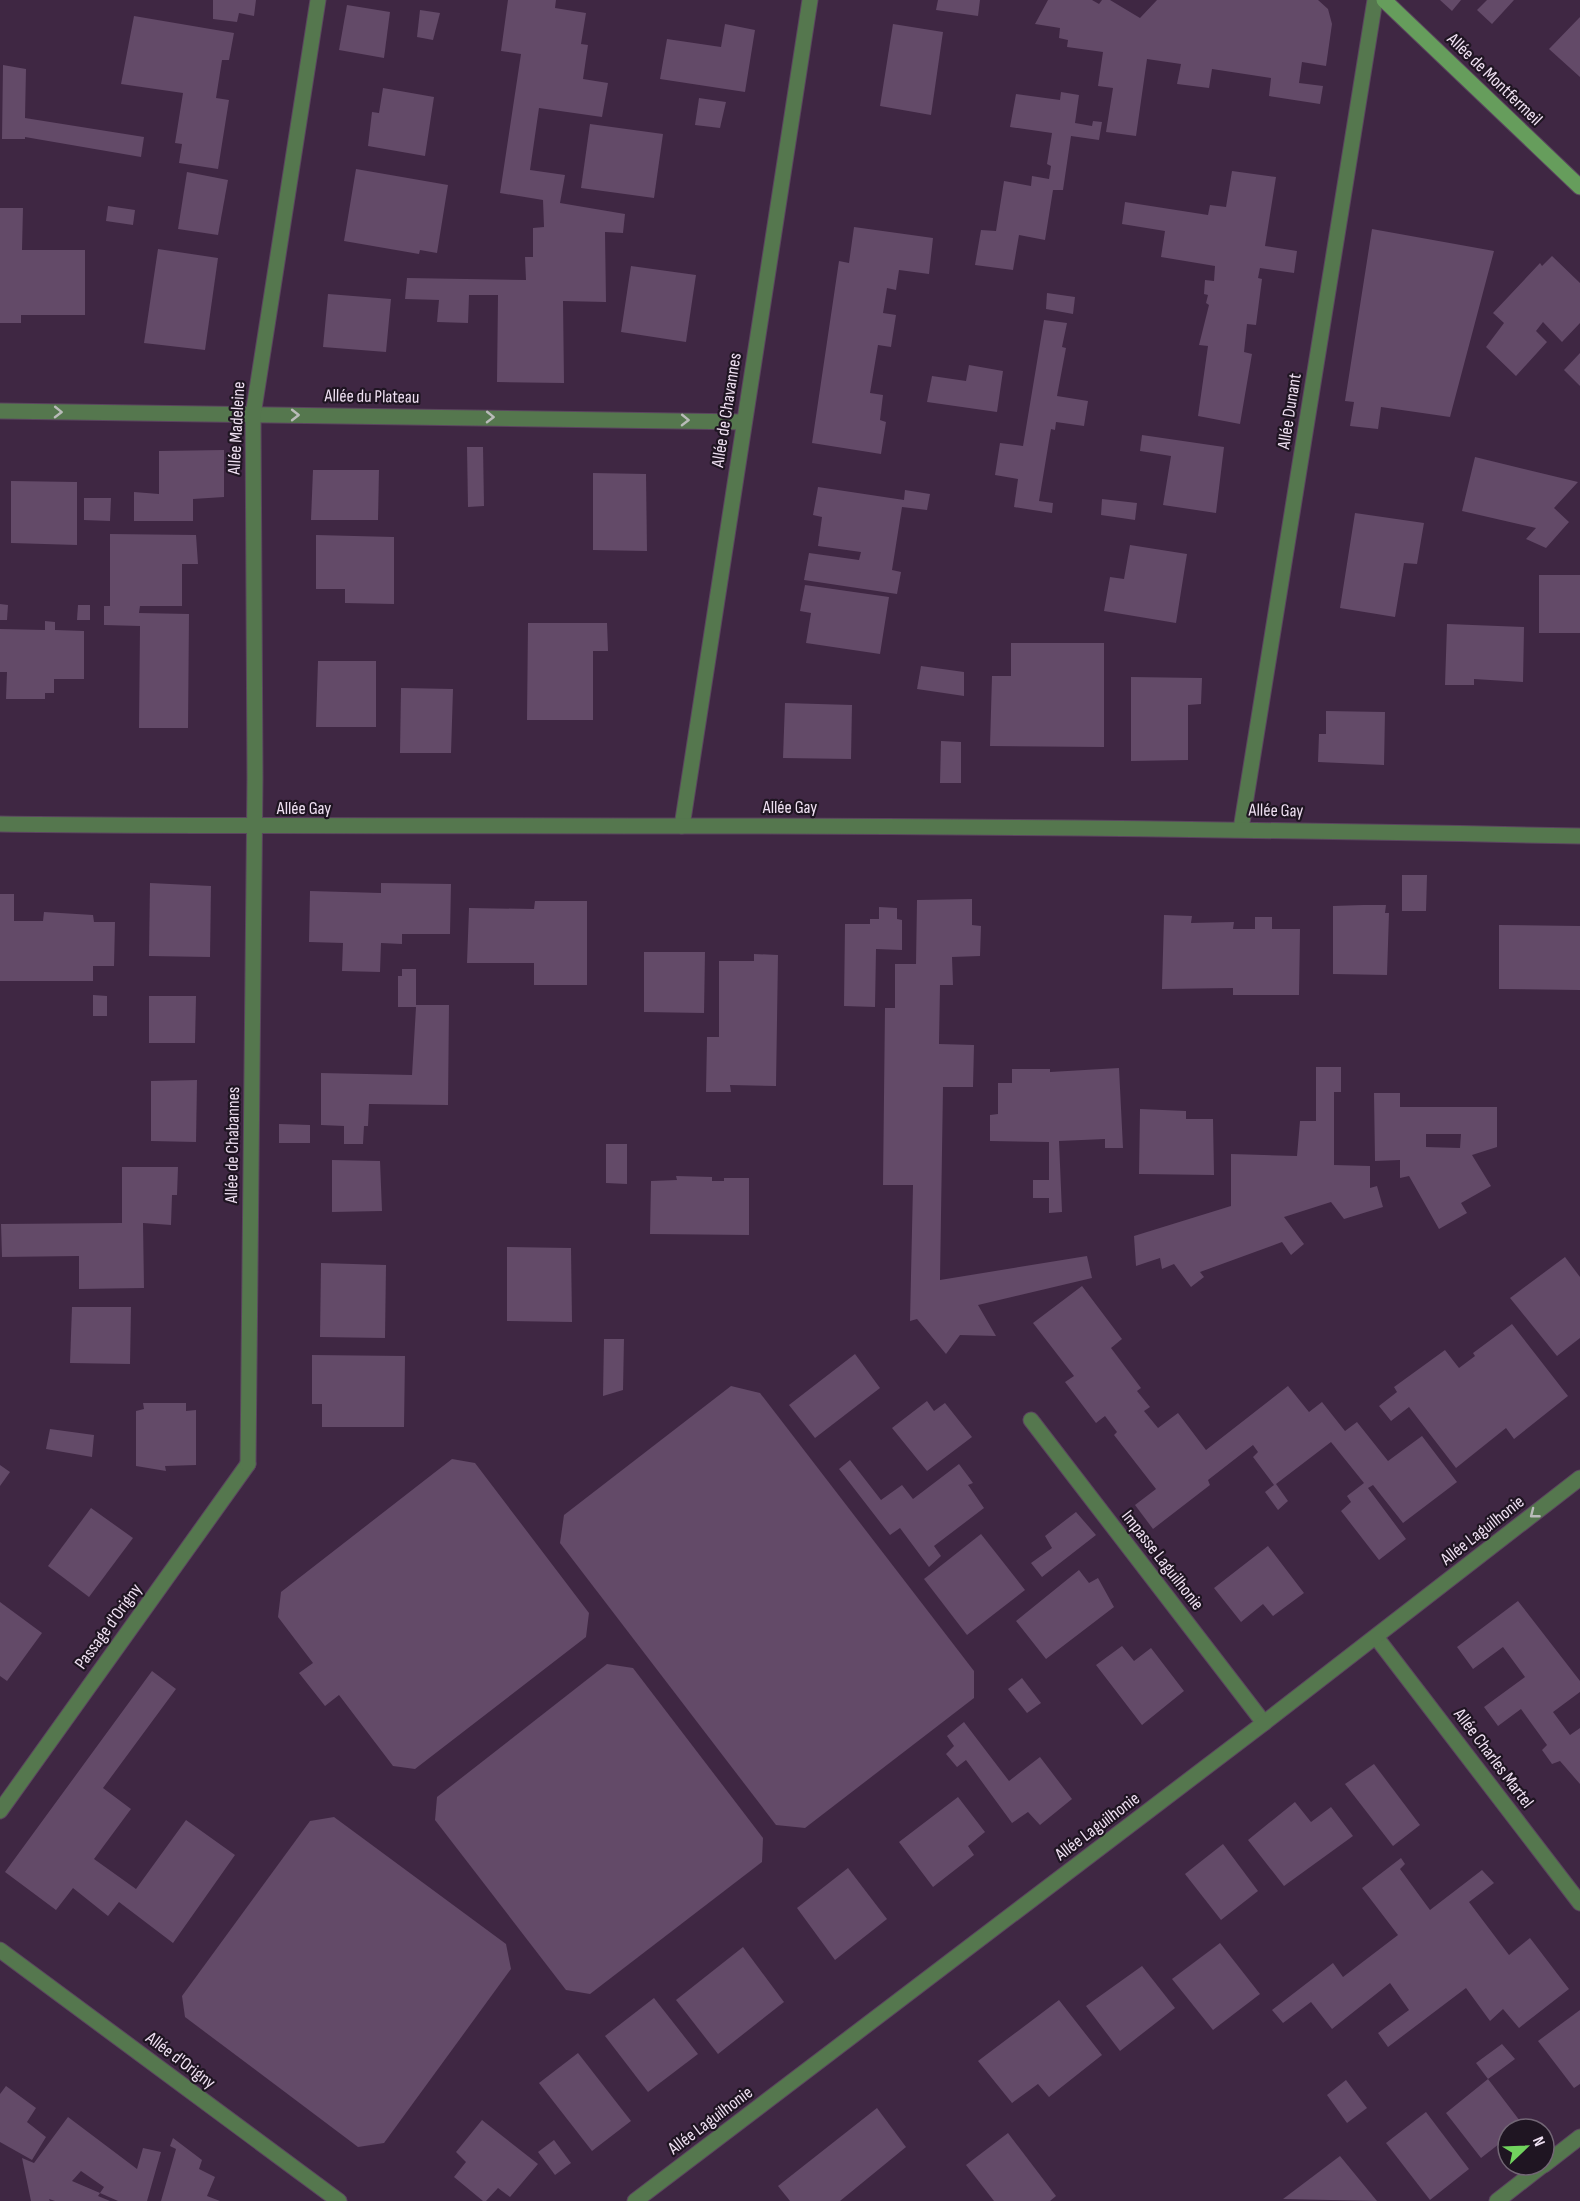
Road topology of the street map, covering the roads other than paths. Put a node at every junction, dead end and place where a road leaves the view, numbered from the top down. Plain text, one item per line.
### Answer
1 (318, 0) edge
2 (810, 0) edge
3 (1375, 0) edge
4 (1384, 0) edge
5 (1580, 187) edge
6 (0, 411) edge
7 (253, 415) junction
8 (744, 422) junction
9 (0, 824) edge
10 (682, 825) junction
11 (254, 827) junction
12 (1241, 829) junction
13 (1580, 836) edge
14 (1031, 1420) dead end
15 (248, 1464) joint
16 (1580, 1478) edge
17 (1376, 1636) junction
18 (1264, 1724) junction
19 (0, 1811) edge
20 (1580, 1903) edge
21 (0, 1950) edge
22 (1580, 2137) edge
23 (1556, 2156) edge
24 (1528, 2177) edge
25 (339, 2201) edge
26 (635, 2201) edge
27 (1497, 2201) edge

1 - 7 street, Allée Madeleine
2 - 8 street, Allée de Chavannes
3 - 12 street, Allée Dunant
4 - 5 main road, Allée de Montfermeil
6 -> 7 street, Allée du Plateau
7 -> 8 street, Allée du Plateau
7 - 11 street, Allée Madeleine
8 - 10 street, Allée de Chavannes
9 - 11 street, Allée Gay
10 - 11 street, Allée Gay
10 - 12 street, Allée Gay
11 - 15 street, Allée de Chabannes
12 - 13 street, Allée Gay
14 - 18 street, Impasse Laguilhonie
15 - 19 street, Passage d'Origny
16 -> 17 street, Allée Laguilhonie
17 - 18 street, Allée Laguilhonie
17 - 20 street, Allée Charles Martel
18 - 26 street, Allée Laguilhonie
21 - 25 street, Allée d'Origny
22 - 23 street
24 - 27 street

